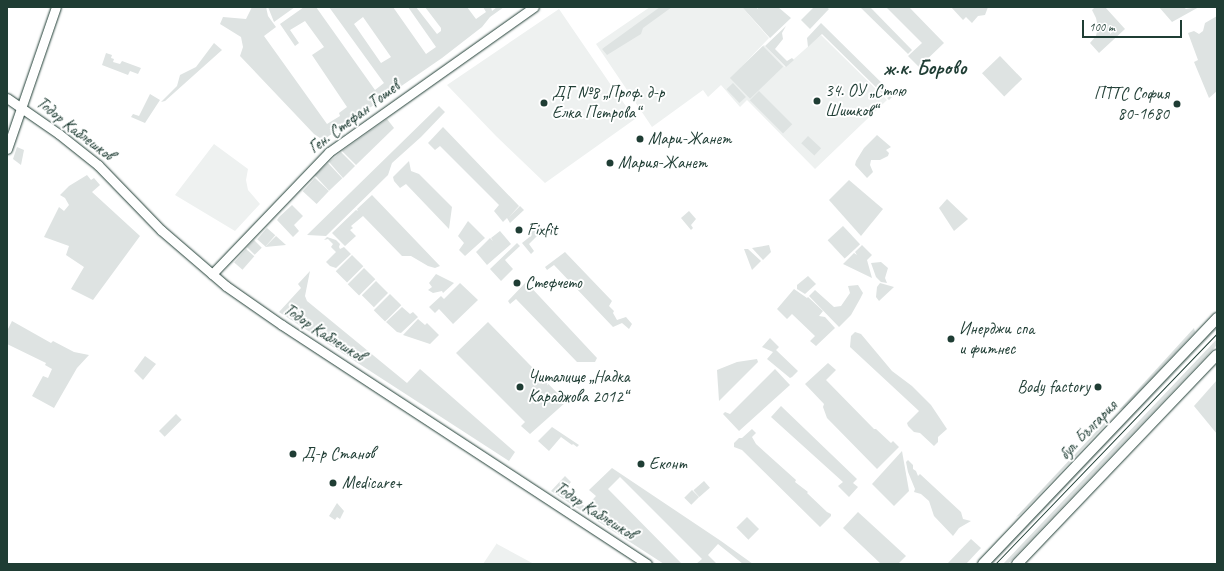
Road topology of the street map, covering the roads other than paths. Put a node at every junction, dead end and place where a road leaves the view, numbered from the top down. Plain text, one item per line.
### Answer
1 (56, 7) edge
2 (534, 7) edge
3 (7, 98) edge
4 (22, 107) junction
5 (7, 149) edge
6 (212, 274) junction
7 (1217, 318) edge
8 (1217, 355) edge
9 (647, 564) edge
10 (983, 564) edge
11 (1018, 564) edge

1 - 4 main road
2 - 6 main road, Ген. Стефан Тошев
3 - 4 main road, Тодор Каблешков
4 - 5 main road
4 - 6 main road, Тодор Каблешков
6 - 9 main road, Тодор Каблешков
7 - 10 main road, бул. България
8 - 11 main road

